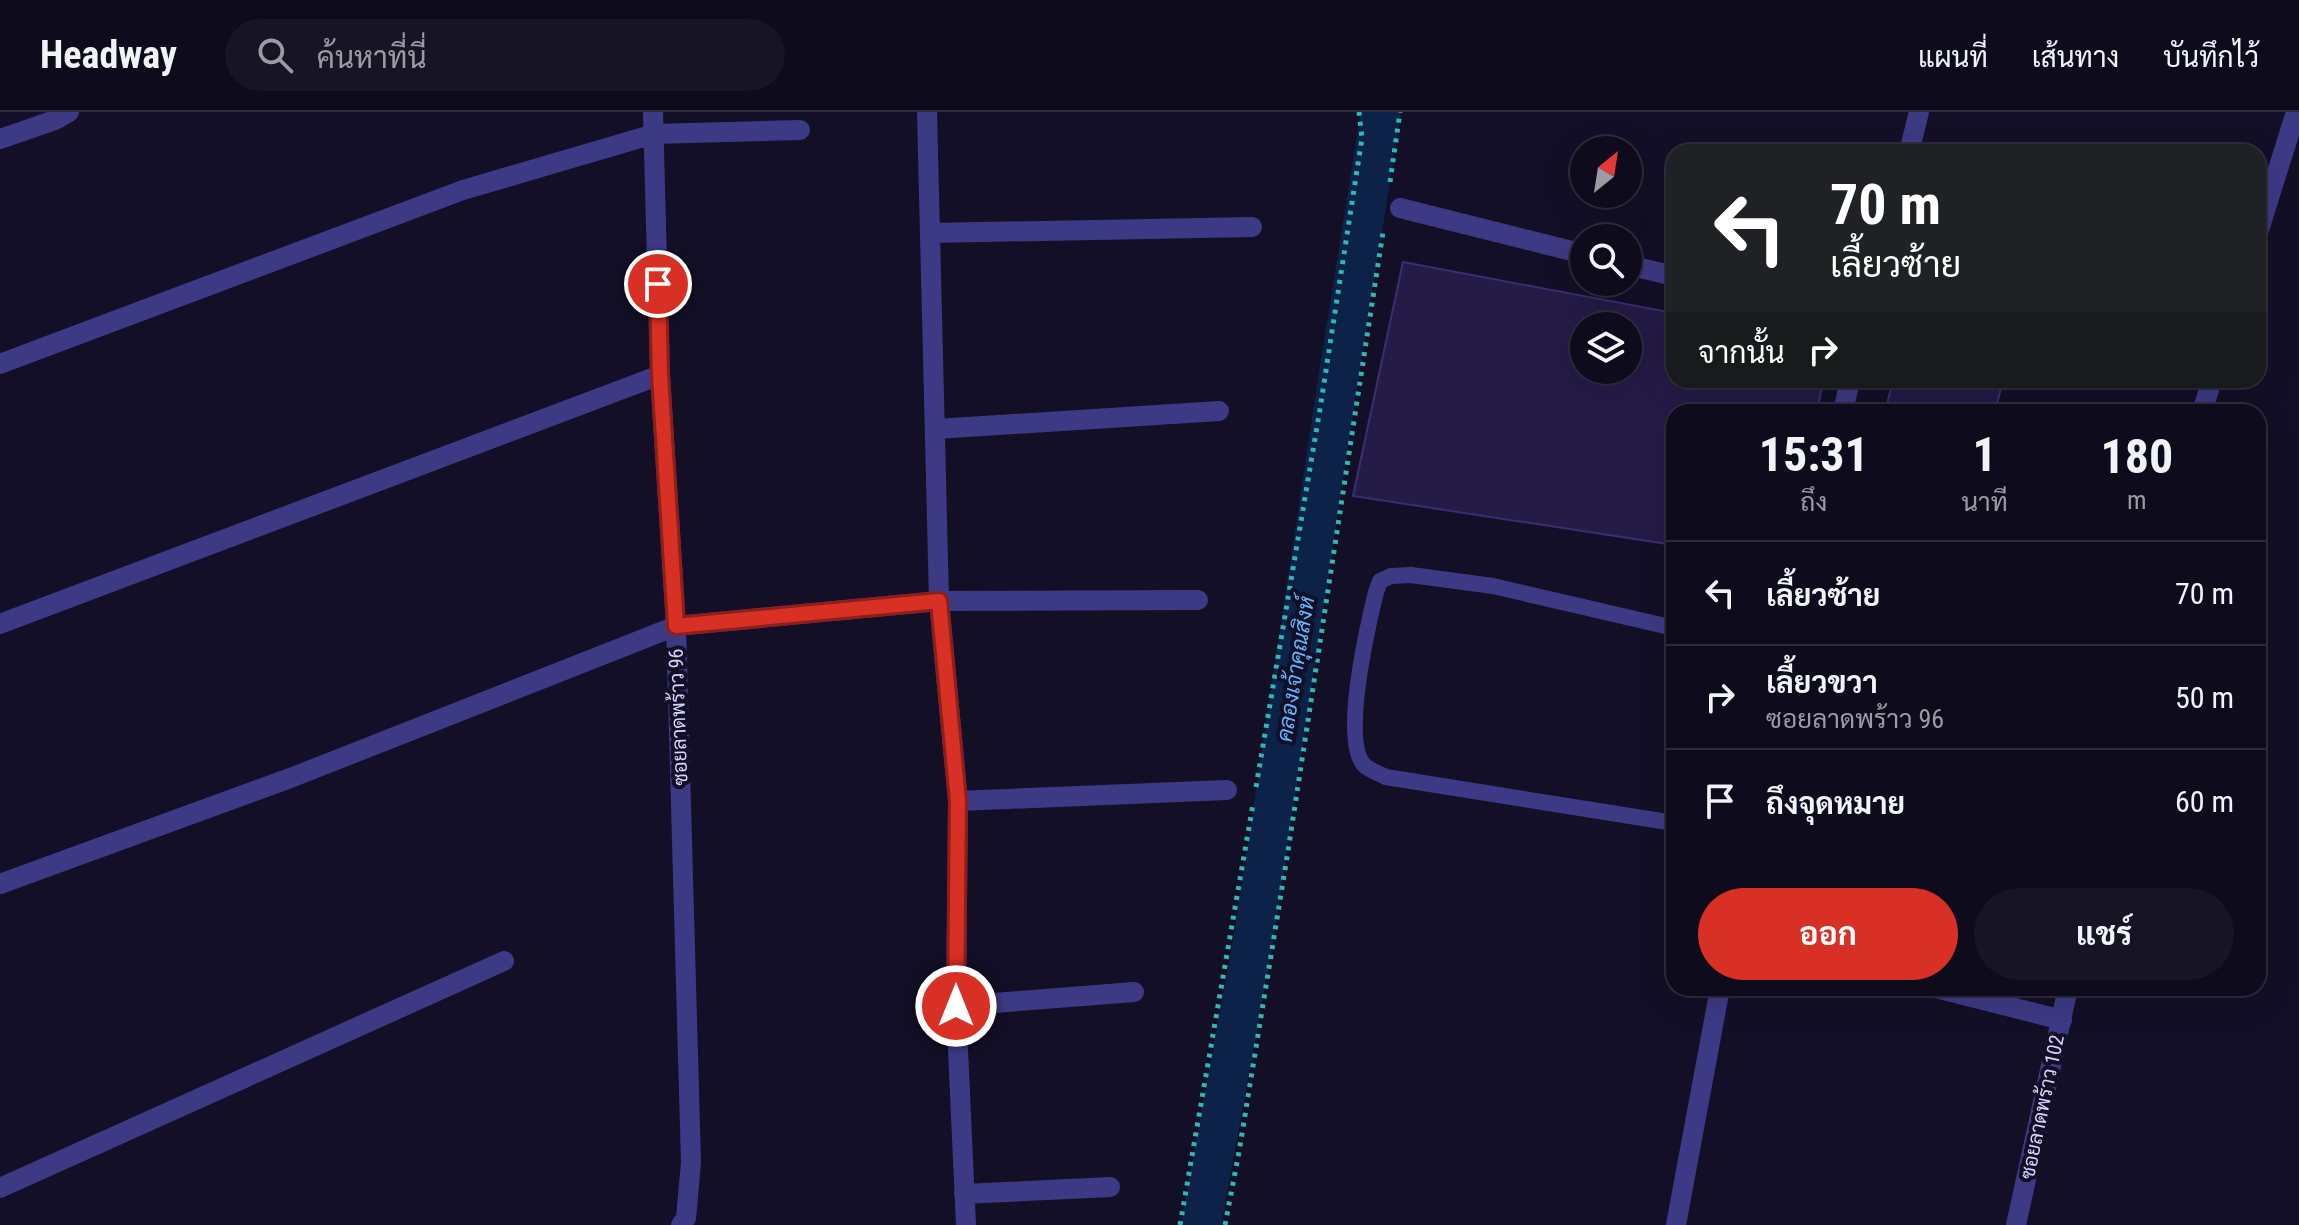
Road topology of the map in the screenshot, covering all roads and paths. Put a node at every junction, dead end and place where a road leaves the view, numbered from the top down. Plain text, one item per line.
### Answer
1 (69, 112) edge
2 (653, 112) edge
3 (927, 112) edge
4 (1359, 112) edge
5 (1400, 112) edge
6 (1919, 112) edge
7 (2296, 112) edge
8 (800, 130) dead end
9 (654, 134) junction
10 (0, 139) edge
11 (1911, 144) edge
12 (1389, 189) dead end
13 (2266, 208) edge
14 (1392, 214) joint
15 (1252, 227) dead end
16 (930, 233) junction
17 (1570, 251) edge
18 (1642, 268) edge
19 (1666, 274) edge
20 (0, 364) edge
21 (660, 375) junction
22 (1219, 411) dead end
23 (936, 429) junction
24 (1198, 600) dead end
25 (939, 601) junction
26 (0, 624) edge
27 (676, 626) junction
28 (1666, 626) edge
29 (1227, 790) dead end
30 (958, 801) junction
31 (1666, 822) edge
32 (0, 884) edge
33 (504, 961) dead end
34 (1134, 992) dead end
35 (1719, 996) edge
36 (1968, 996) edge
37 (2066, 996) edge
38 (956, 1006) junction
39 (2062, 1020) junction
40 (1110, 1187) dead end
41 (0, 1188) edge
42 (964, 1194) junction
43 (681, 1225) edge
44 (966, 1225) edge
45 (1180, 1225) edge
46 (1225, 1225) edge
47 (1676, 1225) edge
48 (2016, 1225) edge

1 - 10 street
2 - 9 street, ซอยลาดพร้าว 96
3 - 16 street
4 - 45 path
5 - 12 path
6 - 11 street
7 - 13 street
8 - 9 street
9 - 20 street
9 - 21 street, ซอยลาดพร้าว 96
14 - 17 street
14 - 46 path
15 - 16 street
16 - 23 street
18 - 19 street
21 - 26 street
21 - 27 street, ซอยลาดพร้าว 96
22 - 23 street
23 - 25 street
24 - 25 street
25 - 27 street
25 - 30 street
27 - 32 street
27 - 43 street, ซอยลาดพร้าว 96
28 - 31 lane
29 - 30 street
30 - 38 street
33 - 41 street
34 - 38 street
35 - 47 street
36 - 39 street
37 - 39 street, ซอยลาดพร้าว 102
38 - 42 street
39 - 48 street, ซอยลาดพร้าว 102
40 - 42 street
42 - 44 street

